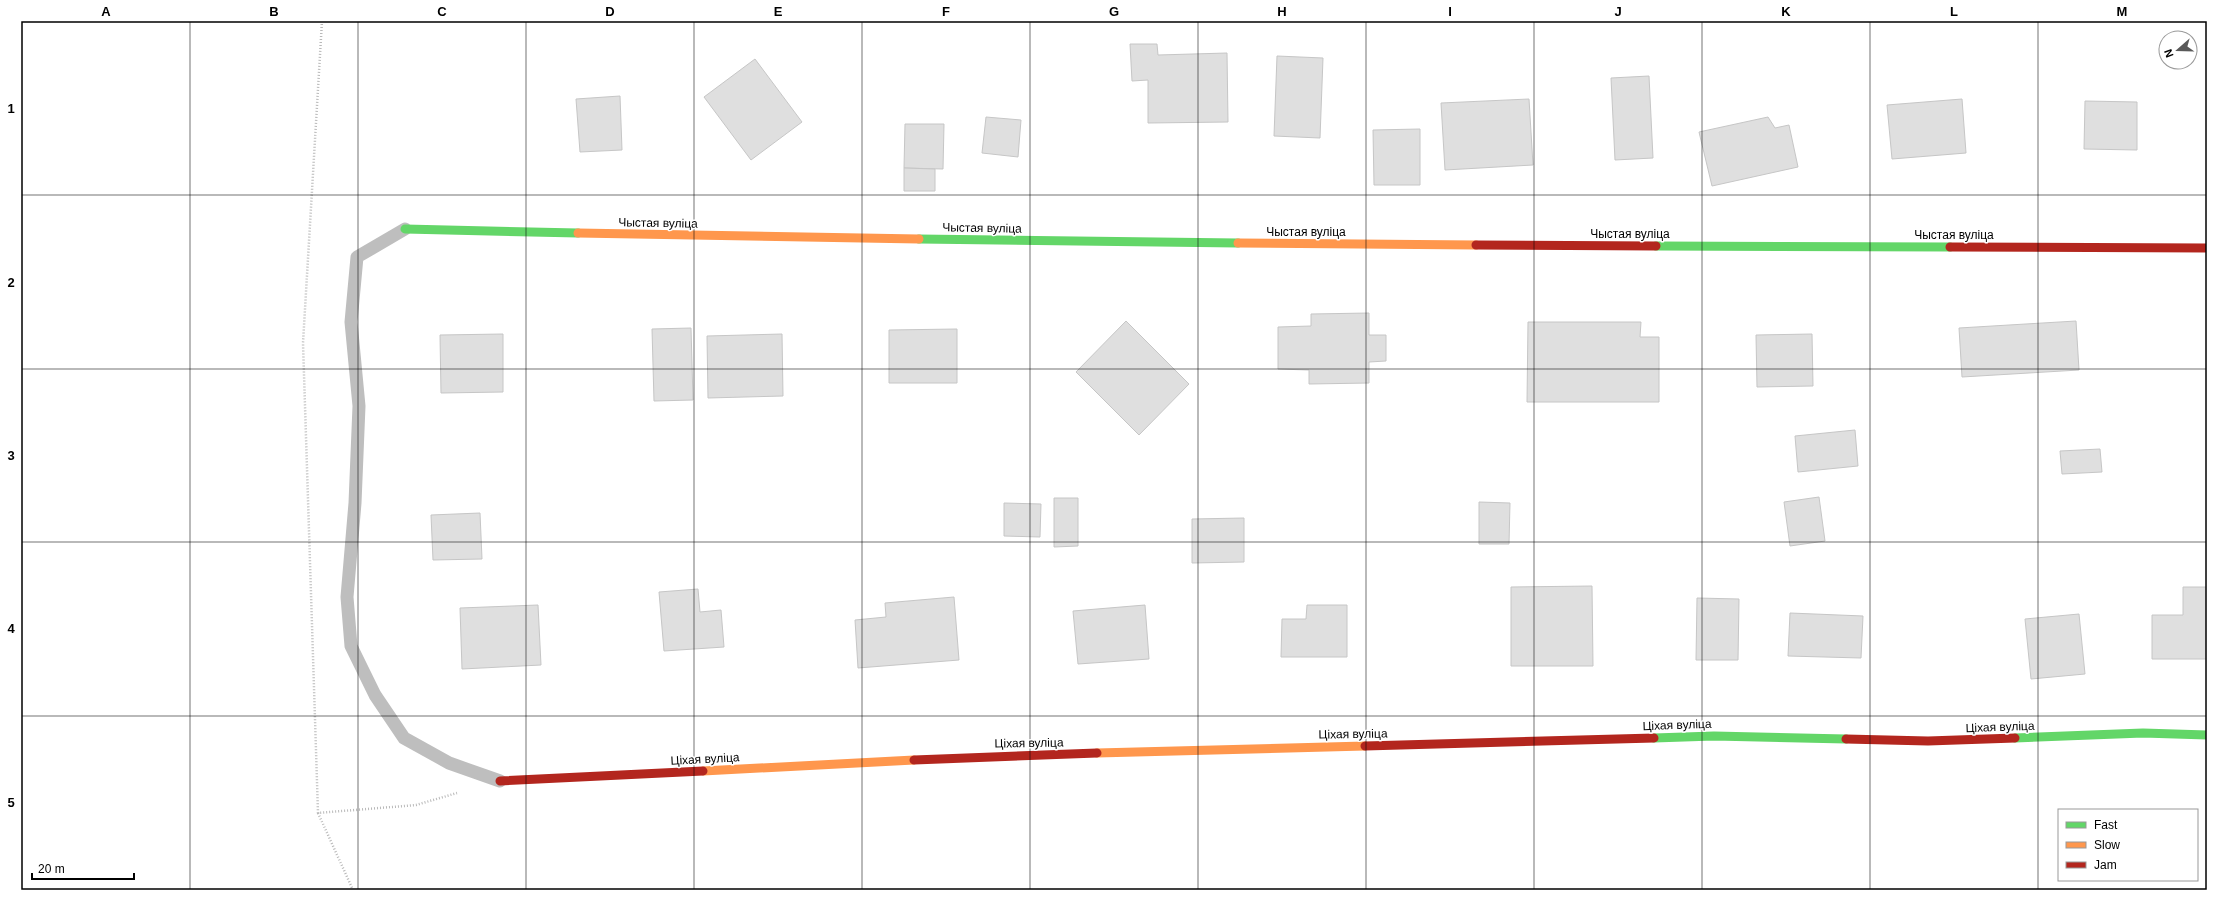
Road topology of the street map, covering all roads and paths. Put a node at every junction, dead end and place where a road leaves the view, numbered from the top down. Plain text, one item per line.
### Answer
1 (405, 229) joint
2 (2207, 248) edge
3 (2207, 735) edge
4 (500, 781) joint
5 (318, 813) dead end
6 (354, 890) edge

1 - 2 street, Чыстая вуліца
1 - 4 lane
3 - 4 street, Ціхая вуліца
5 - 6 path

